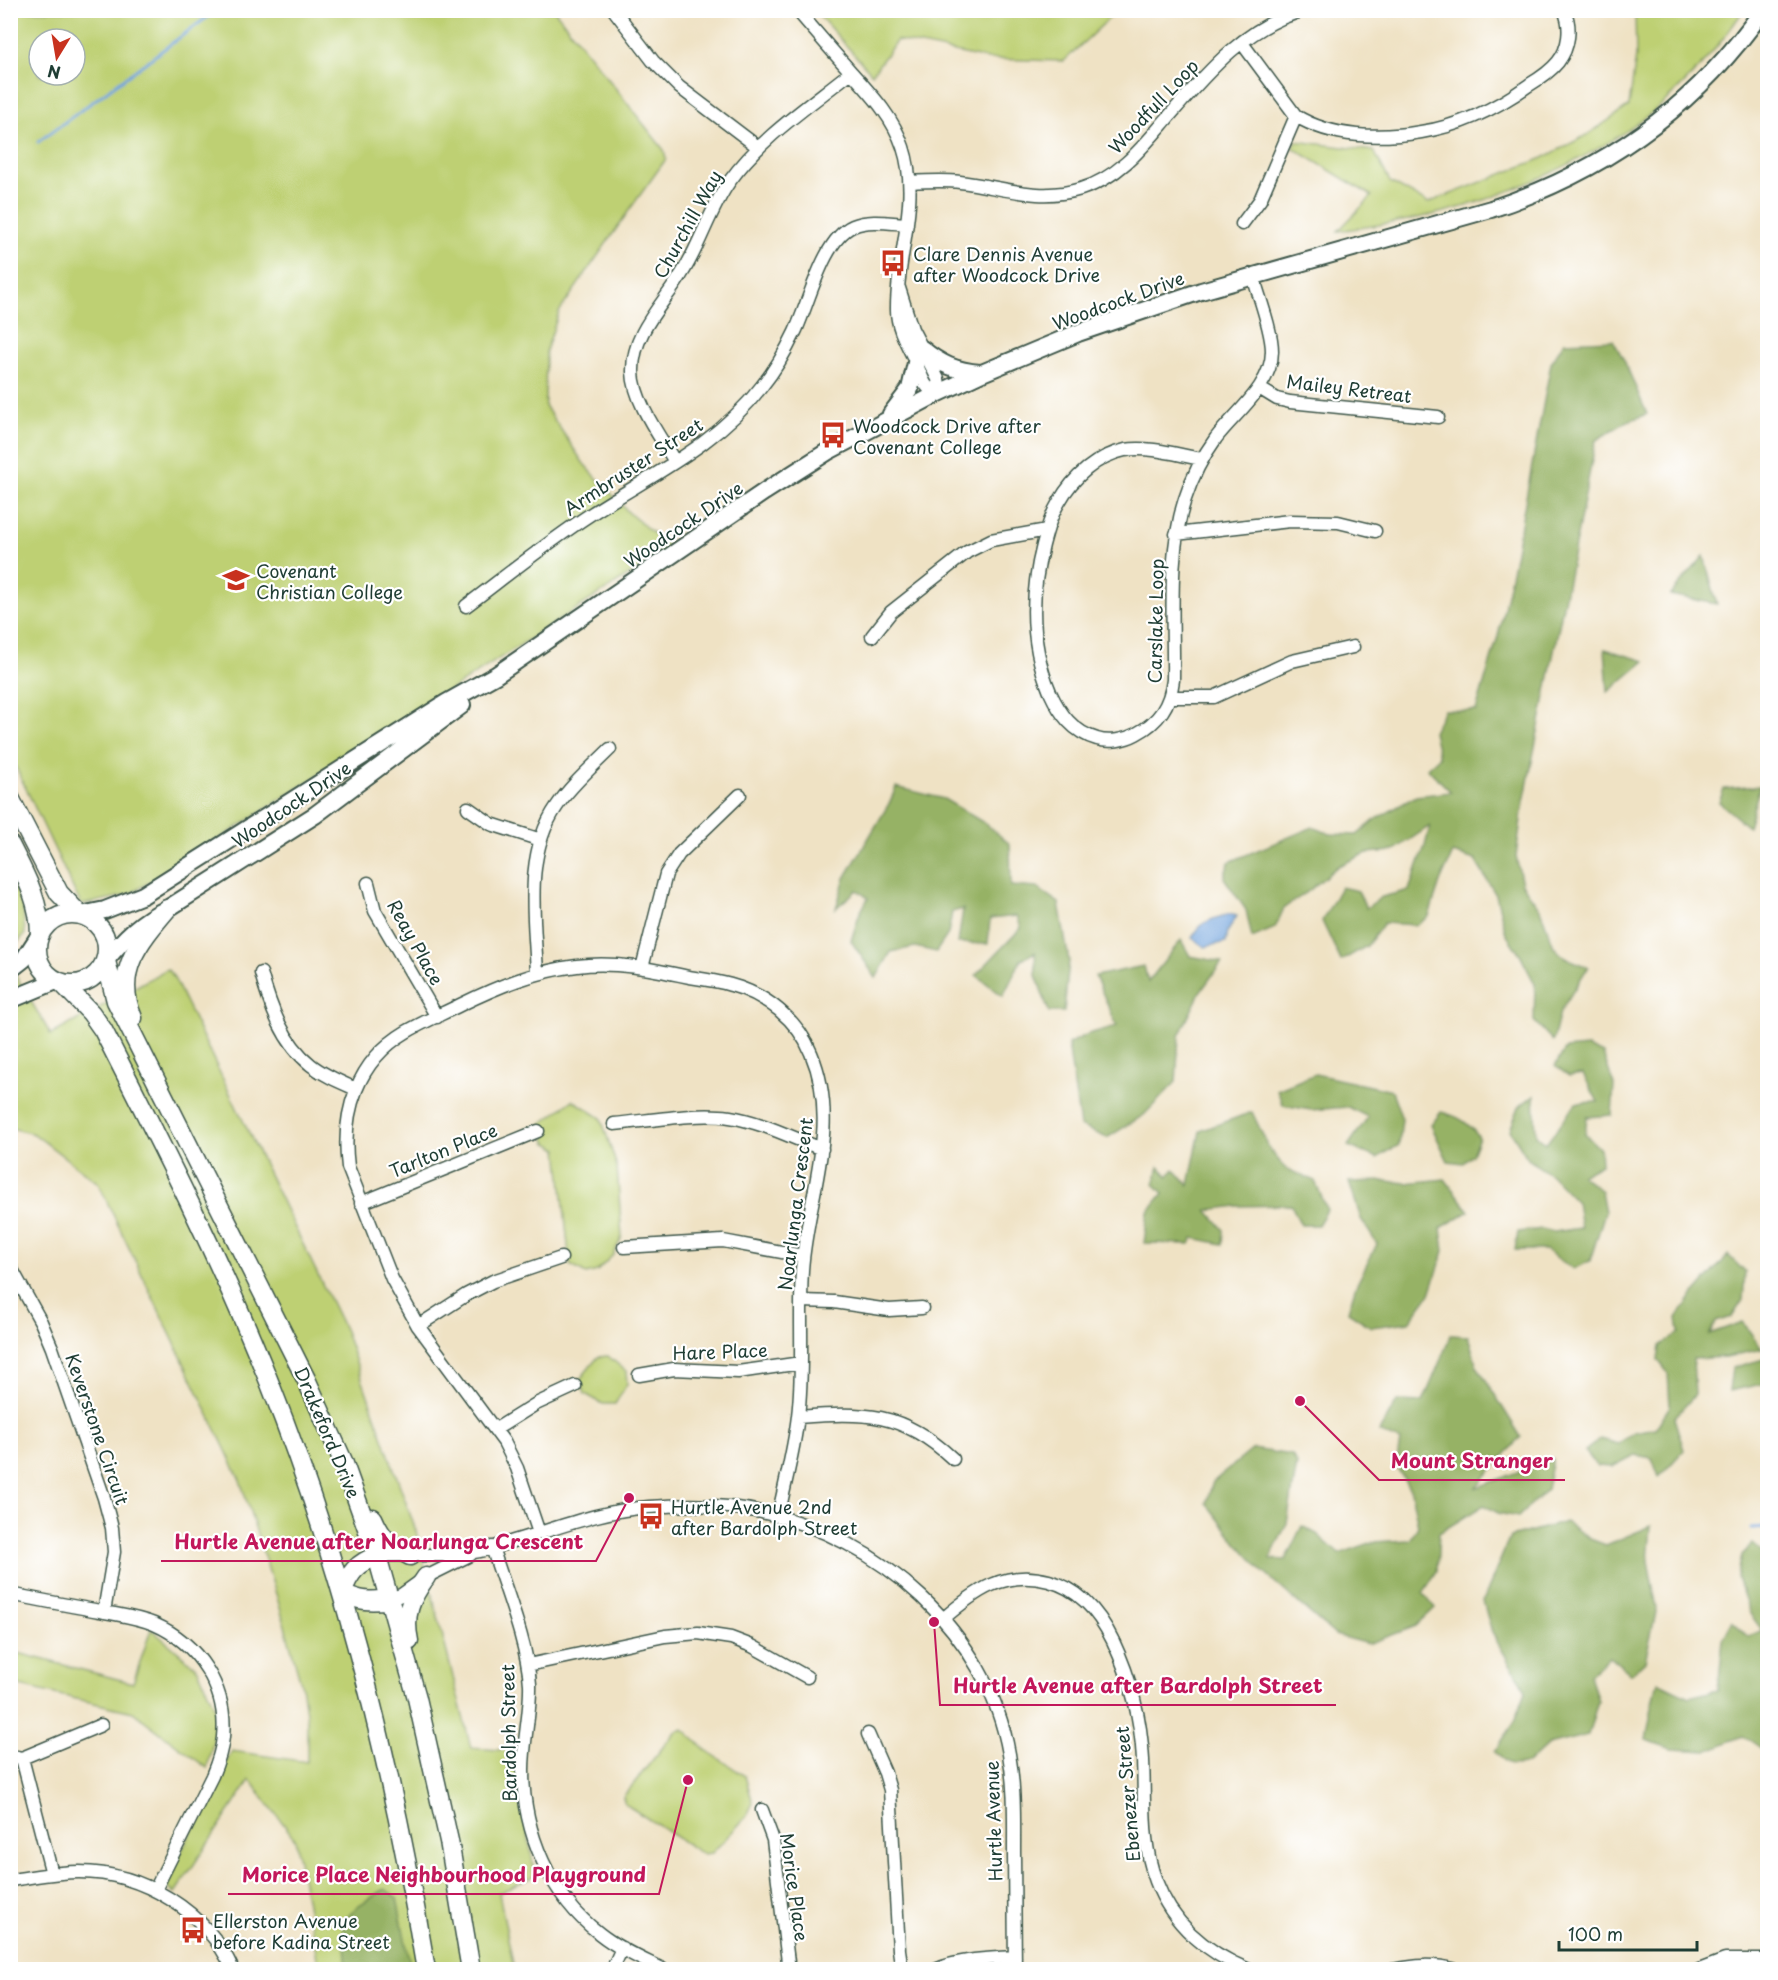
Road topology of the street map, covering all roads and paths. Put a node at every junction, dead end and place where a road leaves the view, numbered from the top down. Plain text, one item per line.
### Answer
1 (614, 10) edge
2 (797, 10) edge
3 (1306, 10) edge
4 (1564, 10) edge
5 (1763, 10) edge
6 (1242, 43) junction
7 (851, 72) junction
8 (1296, 116) junction
9 (758, 147) junction
10 (910, 182) junction
11 (907, 224) junction
12 (1242, 224) dead end
13 (1253, 276) junction
14 (919, 356) junction
15 (982, 373) junction
16 (1259, 388) junction
17 (937, 394) junction
18 (1438, 417) dead end
19 (884, 421) junction
20 (1202, 459) junction
21 (675, 462) junction
22 (1047, 530) junction
23 (1375, 531) dead end
24 (1176, 534) junction
25 (466, 606) dead end
26 (872, 636) dead end
27 (1353, 647) dead end
28 (496, 675) junction
29 (1171, 697) junction
30 (610, 749) dead end
31 (740, 795) dead end
32 (10, 798) edge
33 (468, 808) dead end
34 (541, 840) junction
35 (10, 845) edge
36 (368, 883) dead end
37 (166, 909) junction
38 (80, 914) junction
39 (39, 935) junction
40 (106, 960) junction
41 (642, 968) junction
42 (10, 970) edge
43 (261, 973) dead end
44 (537, 974) junction
45 (60, 983) junction
46 (10, 1000) edge
47 (437, 1017) junction
48 (139, 1048) junction
49 (356, 1089) junction
50 (614, 1124) dead end
51 (538, 1131) dead end
52 (822, 1149) junction
53 (361, 1203) junction
54 (624, 1247) dead end
55 (803, 1256) junction
56 (561, 1258) dead end
57 (12, 1273) edge
58 (801, 1301) junction
59 (922, 1308) dead end
60 (418, 1326) junction
61 (801, 1363) junction
62 (639, 1375) dead end
63 (575, 1386) dead end
64 (798, 1417) junction
65 (496, 1429) junction
66 (953, 1459) dead end
67 (343, 1461) junction
68 (778, 1517) junction
69 (539, 1533) junction
70 (492, 1547) junction
71 (476, 1552) junction
72 (377, 1556) junction
73 (410, 1556) junction
74 (426, 1577) junction
75 (342, 1593) junction
76 (10, 1594) edge
77 (390, 1599) junction
78 (105, 1612) junction
79 (943, 1618) junction
80 (528, 1665) junction
81 (807, 1677) dead end
82 (417, 1698) junction
83 (101, 1725) dead end
84 (868, 1734) dead end
85 (16, 1757) edge
86 (762, 1810) dead end
87 (52, 1874) junction
88 (10, 1881) edge
89 (155, 1890) junction
90 (622, 1948) junction
91 (1767, 1960) edge
92 (1015, 1963) edge
93 (233, 1970) edge
94 (426, 1970) edge
95 (471, 1970) edge
96 (612, 1970) edge
97 (664, 1970) edge
98 (789, 1970) edge
99 (902, 1970) edge
100 (935, 1970) edge
101 (1249, 1970) edge
102 (1392, 1970) edge
103 (1457, 1970) edge
104 (1698, 1970) edge

1 - 9 street
2 - 7 street
3 - 6 street, Woodfull Loop
4 - 8 street
5 - 13 main road, Woodcock Drive
6 - 8 street
6 - 10 street, Woodfull Loop
7 - 9 street, Churchill Way
7 - 10 street
8 - 12 street
9 - 21 street, Churchill Way
10 - 11 street
11 - 14 street
11 - 21 street, Armbruster Street
13 - 15 main road, Woodcock Drive
13 - 16 street, Carslake Loop
14 - 15 main road
14 - 17 street
14 - 19 main road
15 - 17 main road, Woodcock Drive
16 - 18 street, Mailey Retreat
16 - 20 street, Carslake Loop
17 - 19 main road, Woodcock Drive
19 - 28 main road, Woodcock Drive
20 - 22 street, Carslake Loop
20 - 24 street, Carslake Loop
21 - 25 street, Armbruster Street
22 - 26 street
22 - 29 street, Carslake Loop
23 - 24 street
24 - 29 street, Carslake Loop
27 - 29 street
28 - 37 main road, Woodcock Drive
28 - 38 main road, Woodcock Drive
30 - 34 street
31 - 41 street
32 - 38 highway
33 - 34 street
34 - 44 street
35 - 39 highway
36 - 47 street, Reay Place
37 - 40 main road, Woodcock Drive
37 - 48 highway
38 - 39 highway
38 - 40 highway
39 - 42 main road
39 - 45 highway
40 - 45 highway
40 - 48 highway, Drakeford Drive
41 - 44 street, Noarlunga Crescent
41 - 52 street, Noarlunga Crescent
43 - 49 street
44 - 47 street, Noarlunga Crescent
45 - 46 main road
45 - 75 highway, Drakeford Drive
47 - 49 street, Noarlunga Crescent
48 - 67 highway, Drakeford Drive
49 - 53 street, Noarlunga Crescent
50 - 52 street
51 - 53 street, Tarlton Place
52 - 55 street, Noarlunga Crescent
53 - 60 street, Noarlunga Crescent
54 - 55 street
55 - 58 street, Noarlunga Crescent
56 - 60 street
57 - 78 street, Keverstone Circuit
58 - 59 street
58 - 61 street, Noarlunga Crescent
60 - 65 street, Noarlunga Crescent
61 - 62 street, Hare Place
61 - 64 street, Noarlunga Crescent
63 - 65 street
64 - 66 street
64 - 68 street, Noarlunga Crescent
65 - 69 street, Noarlunga Crescent
67 - 72 highway, Drakeford Drive
67 - 73 highway
68 - 69 street, Hurtle Avenue
68 - 79 street, Hurtle Avenue
69 - 70 street, Hurtle Avenue
70 - 71 street, Hurtle Avenue
70 - 80 street, Bardolph Street
71 - 73 street, Hurtle Avenue
71 - 74 street, Hurtle Avenue
72 - 73 street, Hurtle Avenue
72 - 75 highway
72 - 77 highway, Drakeford Drive
74 - 77 street, Hurtle Avenue
74 - 82 highway
75 - 77 highway
75 - 94 highway, Drakeford Drive
76 - 78 street
77 - 82 highway, Drakeford Drive
78 - 89 street
79 - 92 street, Hurtle Avenue
79 - 101 street, Ebenezer Street
80 - 81 street
80 - 90 street, Bardolph Street
82 - 95 highway, Drakeford Drive
83 - 85 street
84 - 99 street
85 - 87 street
86 - 98 street, Morice Place
87 - 88 street
87 - 89 street
89 - 93 street
90 - 96 street
90 - 97 street, Bardolph Street
91 - 104 street
92 - 100 street
102 - 103 street

